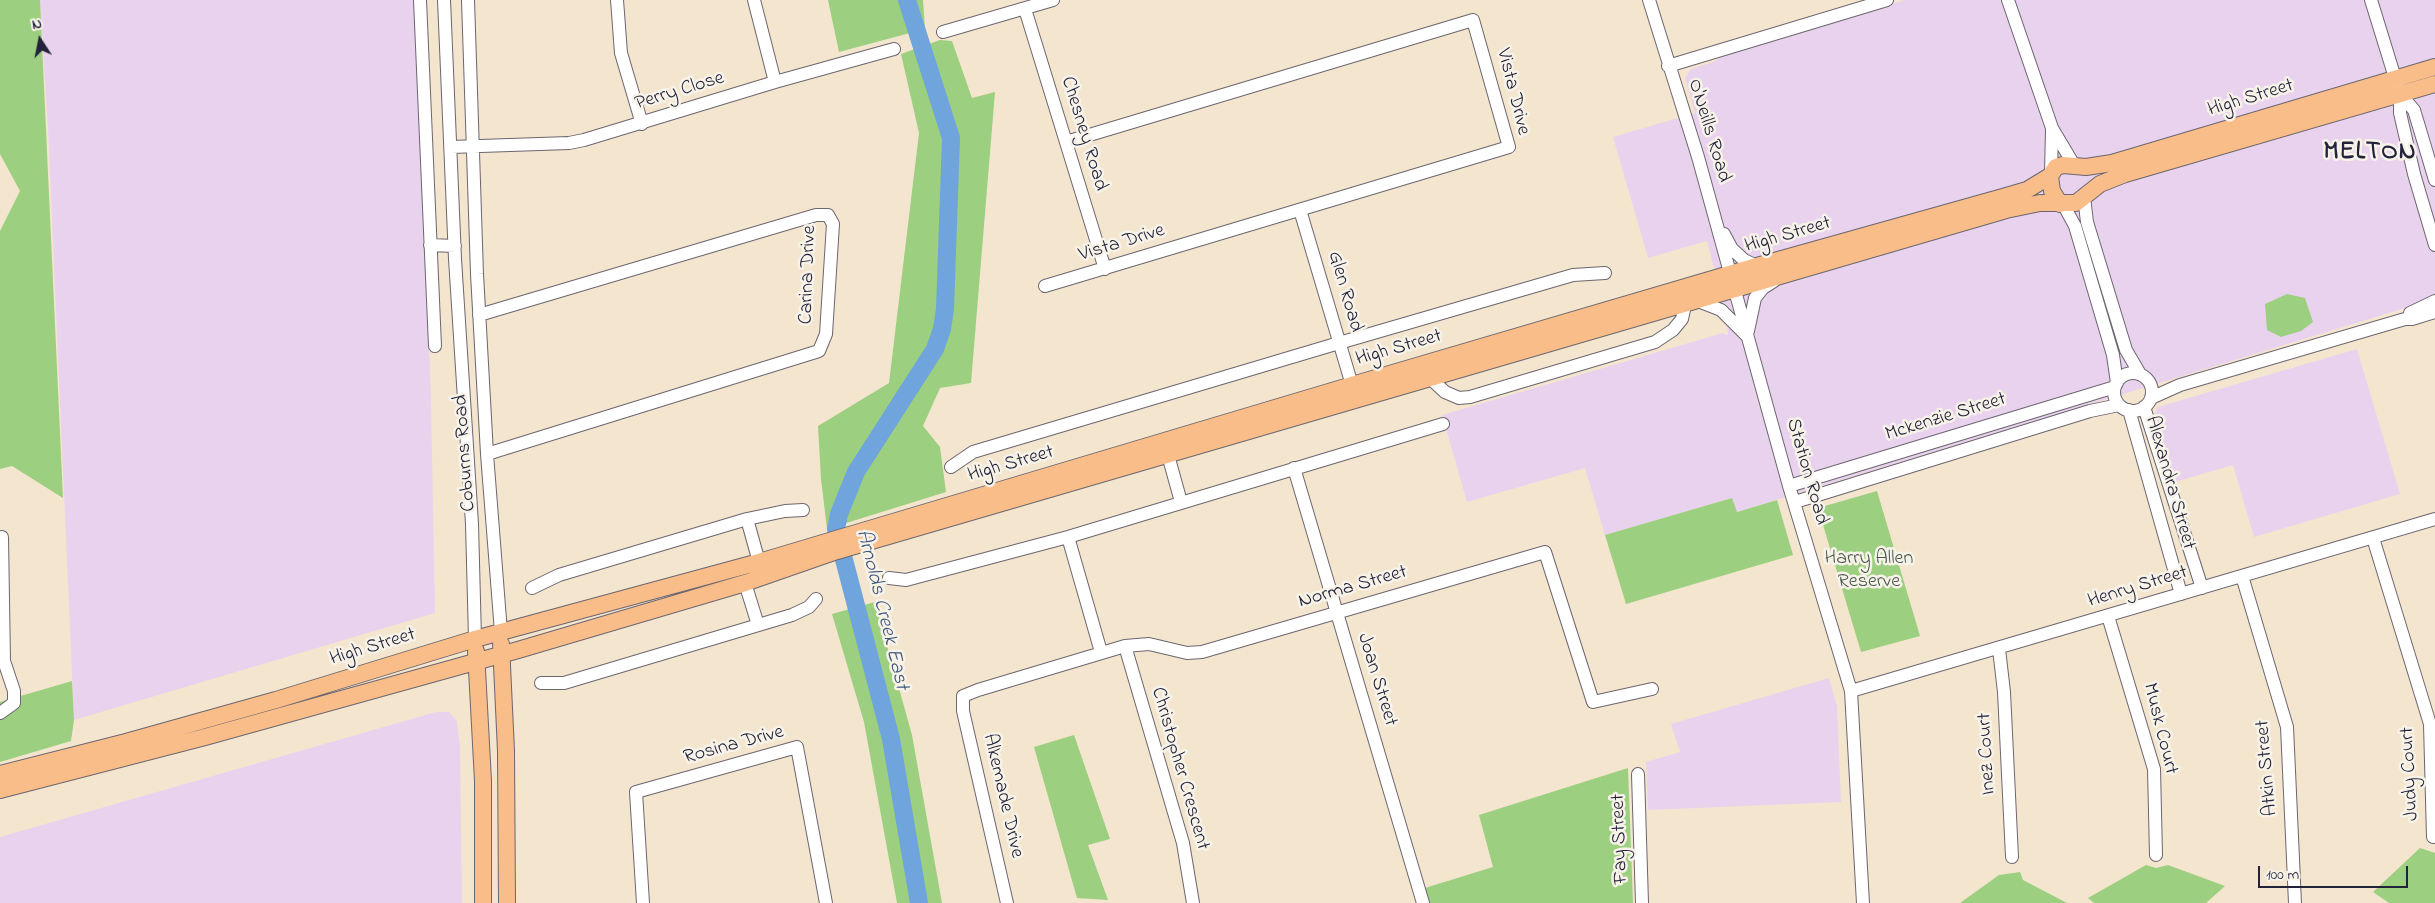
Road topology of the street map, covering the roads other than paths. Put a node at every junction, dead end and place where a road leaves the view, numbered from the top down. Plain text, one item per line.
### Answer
1 (420, 0) edge
2 (444, 0) edge
3 (468, 0) edge
4 (617, 0) edge
5 (754, 0) edge
6 (1053, 0) edge
7 (1649, 0) edge
8 (1886, 0) edge
9 (2008, 0) edge
10 (2371, 0) edge
11 (1025, 9) junction
12 (943, 32) dead end
13 (894, 49) dead end
14 (1668, 66) junction
15 (2435, 66) edge
16 (2395, 78) junction
17 (775, 82) junction
18 (2435, 84) edge
19 (2400, 94) junction
20 (642, 124) junction
21 (2052, 128) junction
22 (1066, 142) junction
23 (450, 147) junction
24 (473, 147) junction
25 (2076, 166) junction
26 (2050, 174) junction
27 (2435, 180) edge
28 (2085, 196) junction
29 (2062, 204) junction
30 (1300, 210) junction
31 (1715, 219) junction
32 (430, 244) junction
33 (2435, 245) edge
34 (455, 246) junction
35 (1756, 266) junction
36 (1105, 269) junction
37 (1605, 273) dead end
38 (1782, 275) junction
39 (1732, 282) junction
40 (1045, 286) dead end
41 (2435, 301) edge
42 (1692, 303) junction
43 (2435, 312) edge
44 (479, 315) junction
45 (2405, 319) junction
46 (1748, 337) junction
47 (1339, 343) junction
48 (434, 346) dead end
49 (2140, 374) junction
50 (1431, 379) junction
51 (2150, 382) junction
52 (2116, 385) junction
53 (2180, 385) junction
54 (1352, 392) junction
55 (2147, 403) junction
56 (2124, 407) junction
57 (1443, 424) dead end
58 (1165, 449) junction
59 (486, 454) junction
60 (951, 467) dead end
61 (1294, 468) junction
62 (1789, 486) junction
63 (1181, 502) junction
64 (1795, 502) junction
65 (803, 510) dead end
66 (2435, 519) edge
67 (746, 520) junction
68 (2, 537) dead end
69 (1068, 537) junction
70 (2373, 538) junction
71 (761, 570) junction
72 (742, 576) junction
73 (2242, 576) junction
74 (888, 578) dead end
75 (532, 588) dead end
76 (2202, 588) junction
77 (2181, 594) junction
78 (816, 599) dead end
79 (1336, 612) junction
80 (2108, 616) junction
81 (758, 625) junction
82 (501, 632) junction
83 (475, 639) junction
84 (1125, 646) junction
85 (1998, 649) junction
86 (1102, 652) junction
87 (501, 654) junction
88 (476, 661) junction
89 (1844, 673) junction
90 (541, 683) dead end
91 (1870, 686) junction
92 (1652, 689) dead end
93 (1851, 691) junction
94 (963, 696) joint
95 (0, 713) edge
96 (0, 774) edge
97 (1638, 774) dead end
98 (0, 790) edge
99 (2433, 837) dead end
100 (2156, 854) dead end
101 (2012, 857) dead end
102 (483, 903) edge
103 (507, 903) edge
104 (643, 903) edge
105 (826, 903) edge
106 (1007, 903) edge
107 (1193, 903) edge
108 (1423, 903) edge
109 (1642, 903) edge
110 (1863, 903) edge
111 (2295, 903) edge

1 - 32 street
2 - 23 street, Coburns Road
3 - 24 street, Coburns Road
4 - 20 street
5 - 17 street
6 - 11 street
7 - 14 street, O'Neills Road
8 - 14 street
9 - 21 street
10 - 16 street
11 - 12 street
11 - 22 street, Chesney Road
13 - 17 street, Perry Close
14 - 31 street, O'Neills Road
15 - 16 main road, High Street
16 - 19 street
16 - 25 main road, High Street
17 - 20 street, Perry Close
18 - 19 main road, High Street
19 - 27 street
19 - 28 main road, High Street
19 - 33 street
20 - 24 street, Perry Close
21 - 25 street
21 - 26 street
22 - 30 street, Vista Drive
22 - 36 street, Chesney Road
23 - 24 street, Perry Close
23 - 34 street, Coburns Road
24 - 44 street, Coburns Road
25 - 26 main road
25 - 28 main road
26 - 29 main road
26 - 35 main road, High Street
28 - 29 main road
28 - 49 street
29 - 38 main road, High Street
29 - 52 street
30 - 36 street, Vista Drive
30 - 47 street, Glen Road
31 - 35 street
31 - 39 street, O'Neills Road
32 - 34 street
32 - 48 street
34 - 83 street, Coburns Road
35 - 39 main road, High Street
36 - 40 street, Vista Drive
37 - 47 street, High Street
38 - 39 main road, High Street
38 - 46 street
39 - 42 main road, High Street
39 - 46 street, Station Road
39 - 54 main road, High Street
41 - 45 street
42 - 46 street
42 - 50 main road, High Street
42 - 50 street, High Street
43 - 45 street
44 - 59 street, Coburns Road
44 - 59 street, Carina Drive
45 - 53 street
46 - 62 street, Station Road
47 - 54 street, Glen Road
47 - 60 street, High Street
49 - 51 street
49 - 52 street
50 - 54 main road, High Street
51 - 53 street
51 - 55 street
52 - 56 street
52 - 62 street, Mckenzie Street
53 - 55 street
54 - 58 main road, High Street
55 - 56 street
55 - 76 street, Alexandra Street
56 - 64 street, Mckenzie Street
56 - 77 street, Alexandra Street
57 - 61 street
58 - 63 street
58 - 71 main road, High Street
59 - 82 street, Coburns Road
61 - 63 street
61 - 79 street, Joan Street
62 - 64 street, Station Road
63 - 69 street
64 - 89 street, Station Road
65 - 67 street
66 - 70 street, Henry Street
67 - 71 street
67 - 75 street
68 - 95 street
69 - 74 street
69 - 86 street
70 - 73 street, Henry Street
70 - 99 street, Judy Court
71 - 72 main road, High Street
72 - 81 street
72 - 82 main road, High Street
72 - 87 main road, High Street
73 - 76 street, Henry Street
73 - 111 street, Atkin Street
76 - 77 street, Henry Street
77 - 80 street, Henry Street
78 - 81 street
79 - 84 street, Norma Street
79 - 92 street, Norma Street
79 - 108 street, Joan Street
80 - 85 street, Henry Street
80 - 100 street, Musk Court
81 - 90 street
82 - 83 main road, High Street
82 - 87 main road, Coburns Road
83 - 88 main road, Coburns Road
83 - 96 main road, High Street
84 - 86 street, Norma Street
84 - 107 street, Christopher Crescent
85 - 91 street, Henry Street
85 - 101 street, Inez Court
86 - 94 street, Norma Street
87 - 88 main road, High Street
87 - 103 main road, Coburns Road
88 - 98 main road, High Street
88 - 102 main road, Coburns Road
89 - 91 street
89 - 93 street, Station Road
91 - 93 street, Henry Street
93 - 110 street, Station Road
94 - 106 street, Alkemade Drive
97 - 109 street, Fay Street
104 - 105 street, Rosina Drive

